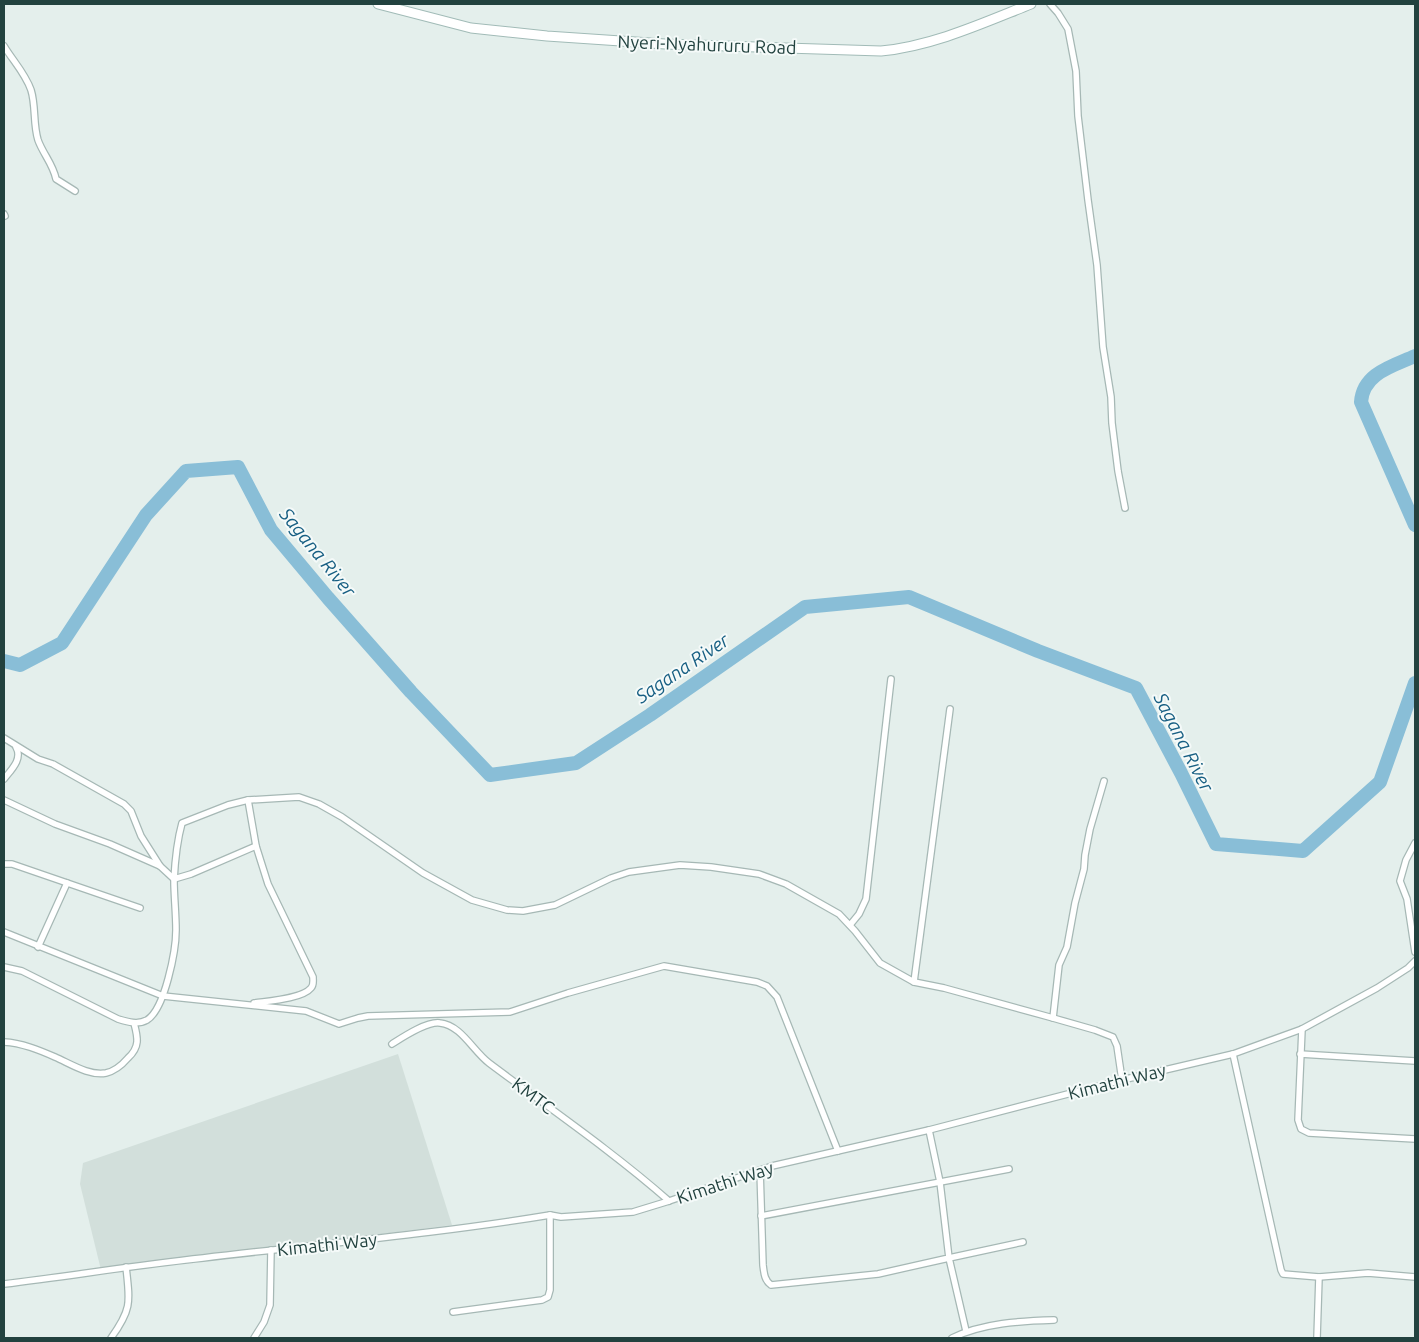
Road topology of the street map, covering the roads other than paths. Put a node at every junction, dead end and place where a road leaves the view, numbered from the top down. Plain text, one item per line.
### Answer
1 (378, 4) edge
2 (1031, 4) edge
3 (1050, 4) edge
4 (4, 46) edge
5 (75, 191) dead end
6 (1125, 508) dead end
7 (891, 679) dead end
8 (950, 709) dead end
9 (4, 738) edge
10 (15, 745) junction
11 (4, 779) edge
12 (1104, 782) dead end
13 (4, 800) edge
14 (248, 800) junction
15 (1415, 843) edge
16 (256, 846) junction
17 (4, 864) edge
18 (160, 866) junction
19 (174, 879) junction
20 (67, 883) junction
21 (140, 908) dead end
22 (850, 925) junction
23 (4, 932) edge
24 (38, 947) junction
25 (1415, 952) edge
26 (1415, 961) edge
27 (4, 966) edge
28 (914, 982) junction
29 (163, 996) junction
30 (247, 1004) junction
31 (1053, 1018) junction
32 (134, 1023) junction
33 (1302, 1029) junction
34 (4, 1042) edge
35 (392, 1044) dead end
36 (1232, 1054) junction
37 (1300, 1054) junction
38 (1415, 1061) edge
39 (1122, 1080) junction
40 (929, 1130) junction
41 (1415, 1140) edge
42 (838, 1151) junction
43 (1009, 1169) dead end
44 (760, 1170) junction
45 (940, 1182) junction
46 (669, 1202) junction
47 (550, 1215) junction
48 (761, 1216) junction
49 (1023, 1242) dead end
50 (271, 1250) junction
51 (949, 1258) junction
52 (126, 1267) junction
53 (1415, 1276) edge
54 (1318, 1277) junction
55 (4, 1284) edge
56 (453, 1312) dead end
57 (1054, 1320) dead end
58 (966, 1331) junction
59 (112, 1338) edge
60 (254, 1338) edge
61 (952, 1338) edge
62 (1317, 1338) edge

1 - 2 main road, Nyeri-Nyahururu Road
3 - 6 street
4 - 5 street
7 - 22 street
8 - 28 street
9 - 10 street
10 - 11 street
10 - 18 street
12 - 31 street
13 - 18 street
14 - 16 street
14 - 19 street
14 - 22 street
15 - 25 street
16 - 19 street
16 - 30 street
17 - 20 street
18 - 19 street
19 - 29 street
20 - 21 street
20 - 24 street
22 - 28 street
23 - 24 street
24 - 29 street
26 - 33 street, Kimathi Way
27 - 32 street
28 - 31 street
29 - 30 street
29 - 32 street
30 - 42 street
31 - 39 street
32 - 34 street
33 - 36 street, Kimathi Way
33 - 37 street
35 - 46 street, KMTC
36 - 39 street, Kimathi Way
36 - 54 street
37 - 38 street
37 - 41 street
39 - 40 street, Kimathi Way
40 - 42 street, Kimathi Way
40 - 45 street
42 - 44 street, Kimathi Way
43 - 45 street
44 - 46 street, Kimathi Way
44 - 48 street
45 - 48 street
45 - 51 street
46 - 47 street, Kimathi Way
47 - 50 street, Kimathi Way
47 - 56 street
48 - 51 street
49 - 51 street
50 - 52 street, Kimathi Way
50 - 60 street
51 - 58 street
52 - 55 street, Kimathi Way
52 - 59 street
53 - 54 street
54 - 62 street
57 - 58 street
58 - 61 street

